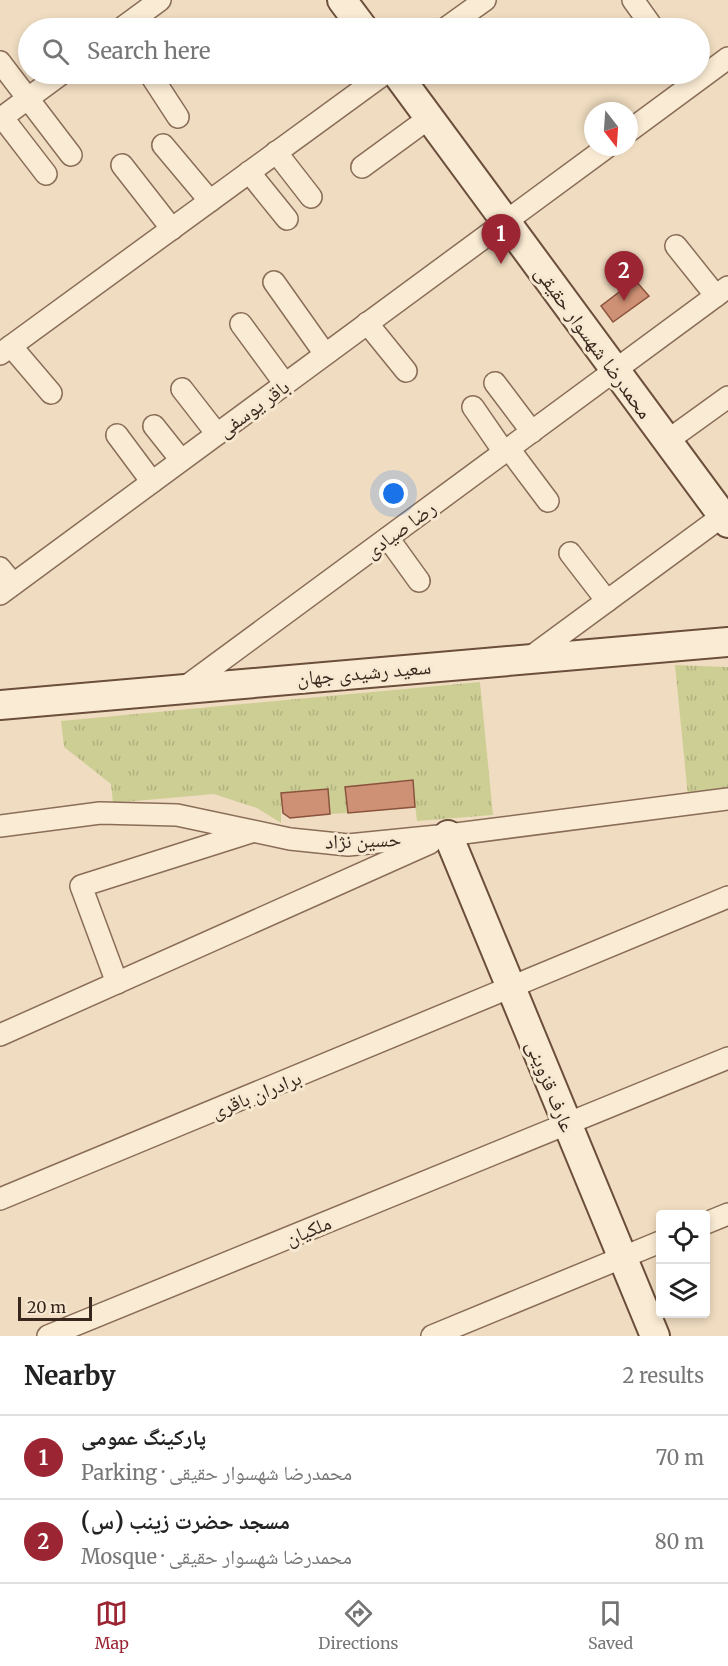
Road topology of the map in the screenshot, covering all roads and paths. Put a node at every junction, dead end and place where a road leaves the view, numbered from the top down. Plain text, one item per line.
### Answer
1 (160, 0) edge
2 (342, 0) edge
3 (480, 2) edge
4 (640, 2) edge
5 (136, 18) edge
6 (356, 18) edge
7 (459, 18) edge
8 (648, 18) edge
9 (728, 58) edge
10 (0, 62) edge
11 (710, 68) edge
12 (18, 84) edge
13 (18, 84) edge
14 (47, 84) edge
15 (157, 84) edge
16 (370, 84) edge
17 (404, 84) edge
18 (683, 84) edge
19 (29, 97) junction
20 (178, 117) dead end
21 (1, 118) edge
22 (429, 118) junction
23 (638, 123) edge
24 (163, 145) dead end
25 (276, 152) junction
26 (71, 155) dead end
27 (595, 156) edge
28 (122, 165) dead end
29 (362, 167) dead end
30 (249, 172) junction
31 (46, 174) dead end
32 (311, 197) dead end
33 (210, 201) junction
34 (287, 219) dead end
35 (505, 221) junction
36 (172, 228) junction
37 (676, 246) dead end
38 (274, 282) dead end
39 (722, 292) edge
40 (367, 323) junction
41 (241, 324) dead end
42 (6, 350) edge
43 (325, 354) junction
44 (615, 370) junction
45 (406, 371) dead end
46 (495, 383) dead end
47 (285, 384) junction
48 (182, 389) dead end
49 (51, 393) dead end
50 (728, 397) edge
51 (473, 407) dead end
52 (154, 426) dead end
53 (532, 432) junction
54 (217, 434) junction
55 (117, 435) dead end
56 (667, 441) junction
57 (506, 451) junction
58 (181, 460) junction
59 (152, 482) junction
60 (548, 501) dead end
61 (726, 517) edge
62 (388, 538) junction
63 (570, 553) dead end
64 (419, 581) dead end
65 (4, 582) edge
66 (607, 601) junction
67 (728, 642) edge
68 (686, 646) junction
69 (728, 653) edge
70 (528, 659) junction
71 (184, 687) junction
72 (0, 705) edge
73 (728, 799) edge
74 (0, 826) edge
75 (254, 832) junction
76 (448, 835) junction
77 (728, 897) edge
78 (117, 983) junction
79 (512, 989) junction
80 (0, 1035) edge
81 (728, 1058) edge
82 (567, 1124) junction
83 (0, 1199) edge
84 (728, 1214) edge
85 (710, 1221) edge
86 (656, 1244) edge
87 (622, 1257) junction
88 (48, 1336) edge
89 (432, 1336) edge
90 (655, 1336) edge

1 - 5 street
2 - 6 street
3 - 7 street
4 - 8 street
9 - 11 street
10 - 13 street
12 - 19 street
14 - 19 street
15 - 20 street
16 - 25 street
17 - 22 street, محمدرضا شهسوار حقیقی
18 - 23 street
19 - 21 street
19 - 26 street
21 - 31 street
22 - 29 street
22 - 35 street, محمدرضا شهسوار حقیقی
24 - 33 street
25 - 30 street
25 - 32 street
27 - 35 street, باقر یوسفی
28 - 36 street
30 - 33 street
30 - 34 street
33 - 36 street
35 - 40 street, باقر یوسفی
35 - 44 street, محمدرضا شهسوار حقیقی
36 - 42 street
37 - 39 street
38 - 43 street
39 - 44 street, رضا صیادی
40 - 43 street, باقر یوسفی
40 - 45 street
41 - 47 street
42 - 49 street
43 - 47 street, باقر یوسفی
44 - 53 street, رضا صیادی
44 - 56 street, محمدرضا شهسوار حقیقی
46 - 53 street
47 - 54 street, باقر یوسفی
48 - 54 street
50 - 56 street
51 - 57 street
52 - 58 street
53 - 57 street, رضا صیادی
54 - 58 street, باقر یوسفی
55 - 59 street
56 - 61 street, محمدرضا شهسوار حقیقی
57 - 60 street
57 - 62 street, رضا صیادی
58 - 59 street, باقر یوسفی
59 - 65 street, باقر یوسفی
61 - 66 street
62 - 64 street
62 - 71 street, رضا صیادی
63 - 66 street
66 - 70 street
67 - 68 street, سعید رشیدی جهان
68 - 69 street
68 - 70 street, سعید رشیدی جهان
70 - 71 street, سعید رشیدی جهان
71 - 72 street, سعید رشیدی جهان
73 - 76 street, حسین نژاد
74 - 75 street, حسین نژاد
75 - 76 street, حسین نژاد
75 - 78 street
76 - 78 street
76 - 79 street, عارف قزوینی
77 - 79 street, برادران باقری
78 - 80 street
79 - 82 street, عارف قزوینی
79 - 83 street, برادران باقری
81 - 82 street, ملکیان
82 - 87 street, عارف قزوینی
82 - 88 street, ملکیان
84 - 85 street
86 - 87 street
87 - 89 street
87 - 90 street, عارف قزوینی

